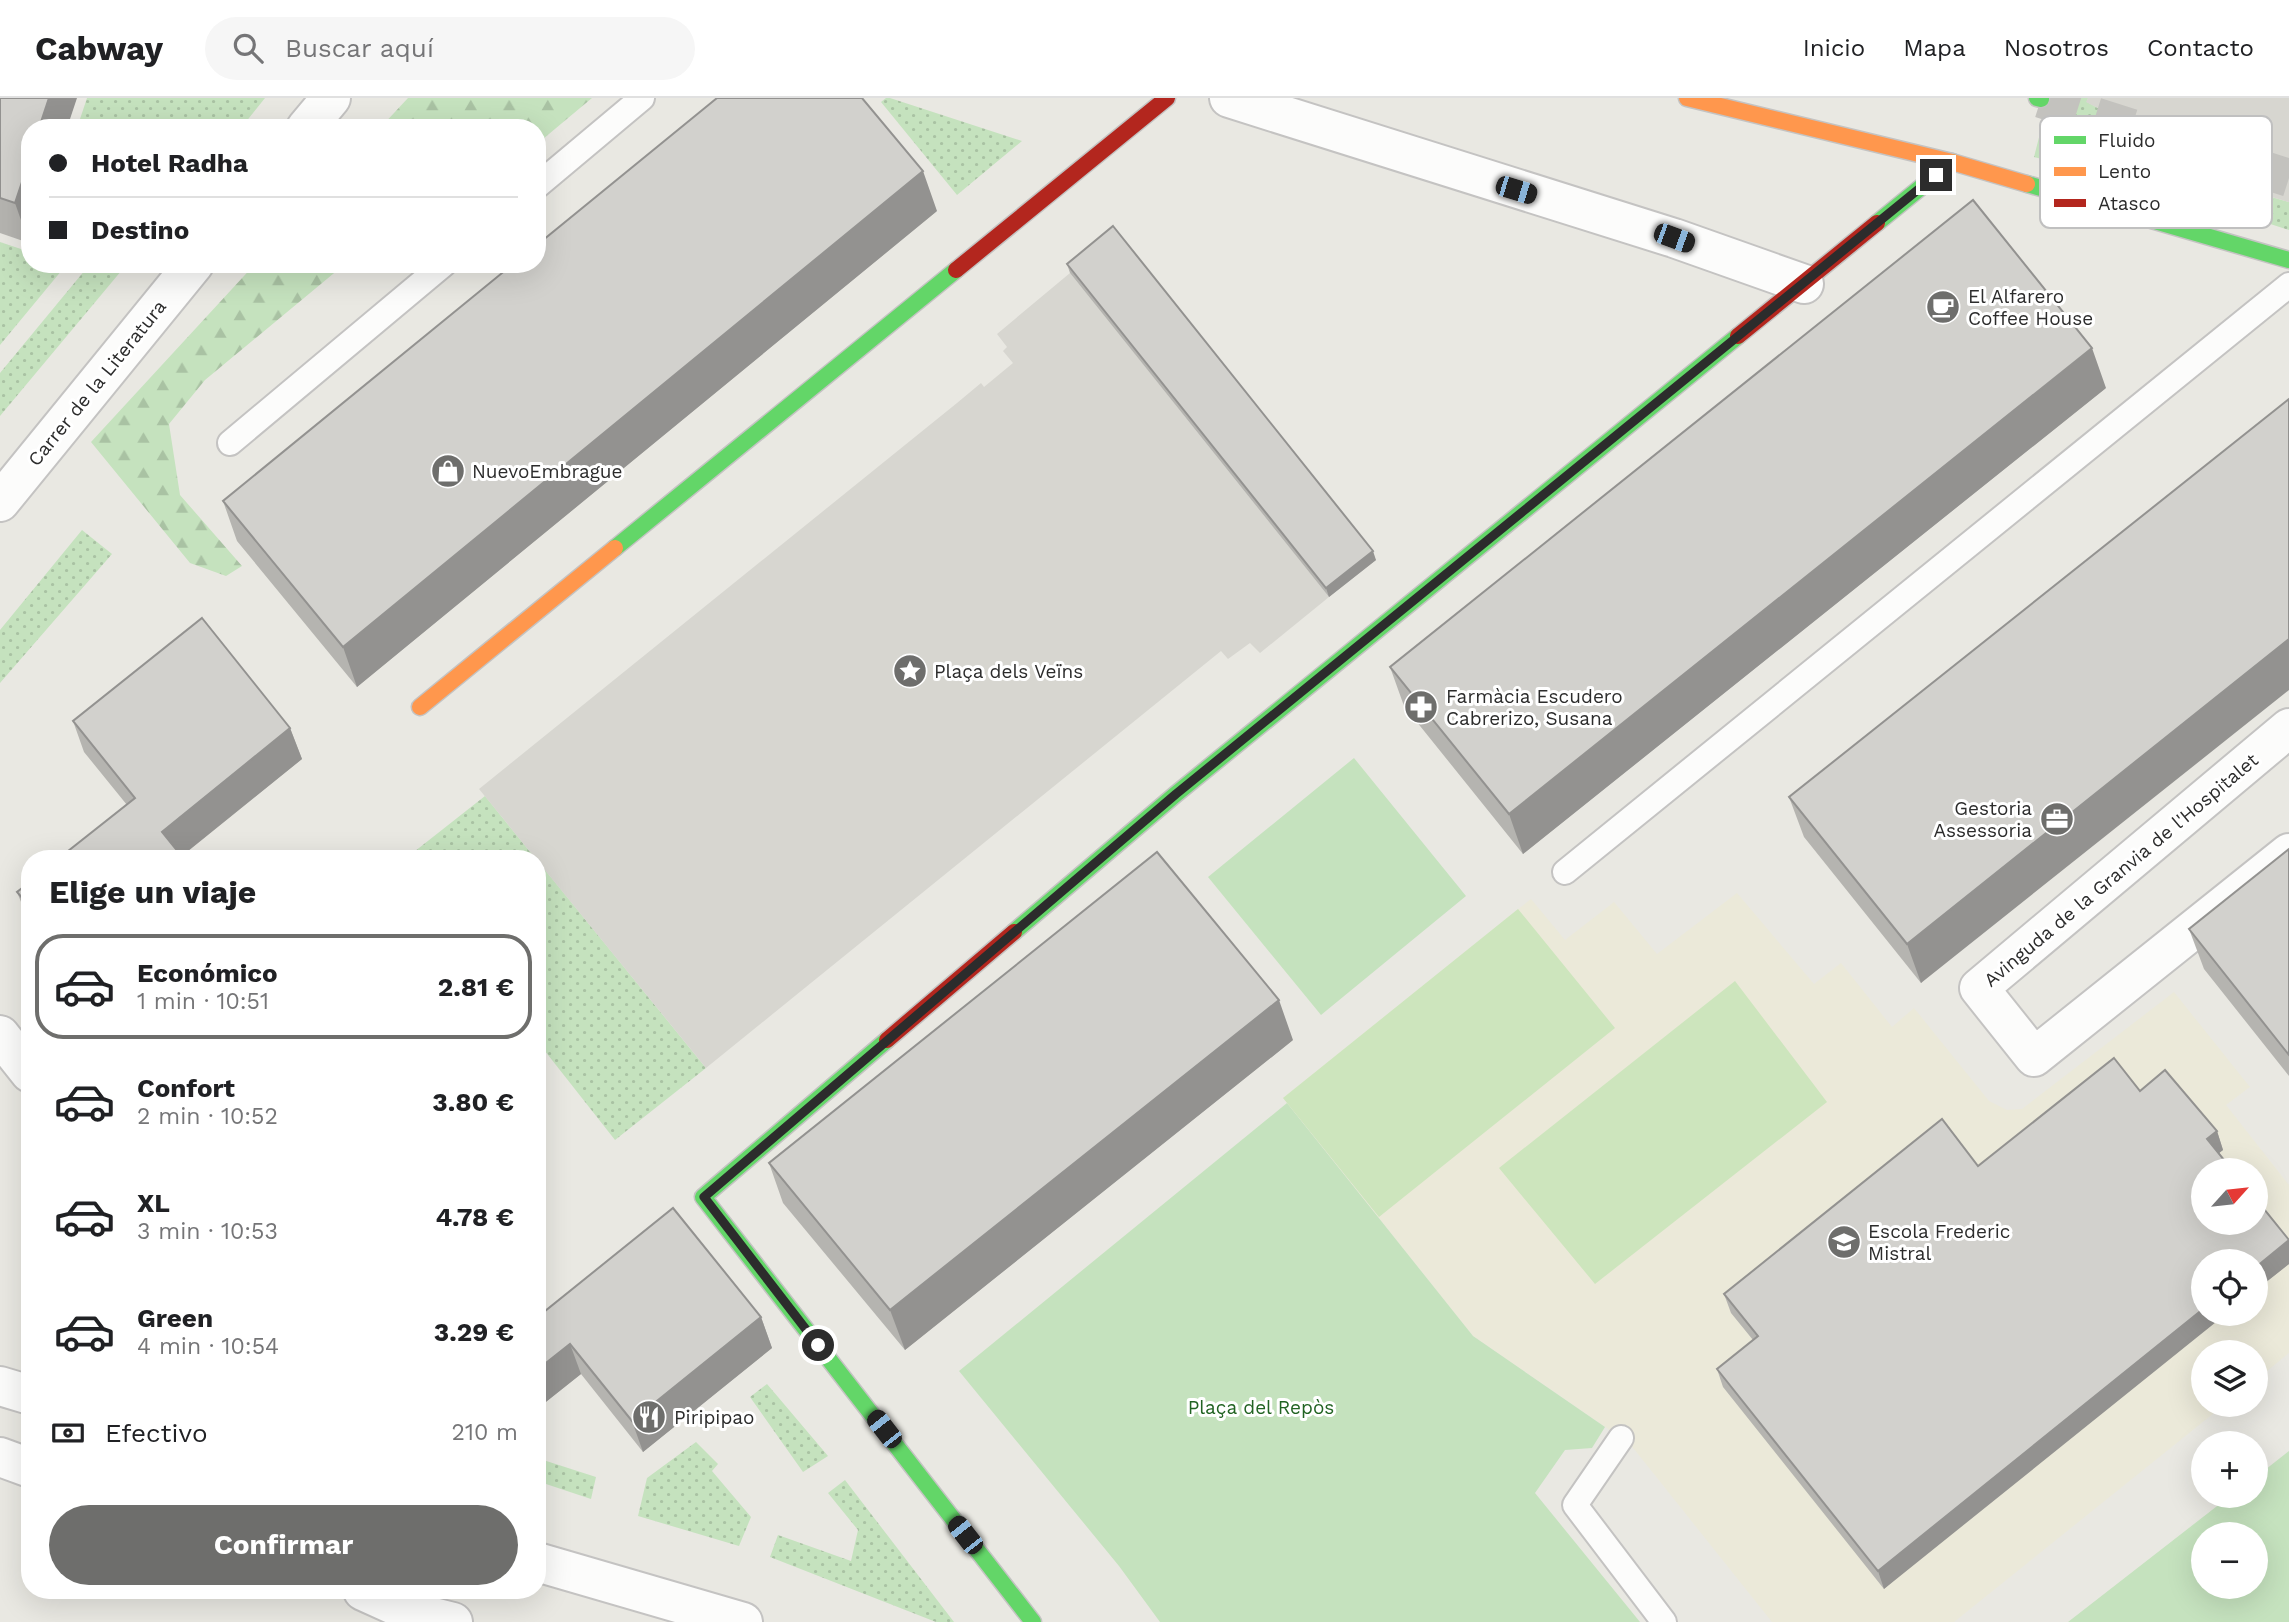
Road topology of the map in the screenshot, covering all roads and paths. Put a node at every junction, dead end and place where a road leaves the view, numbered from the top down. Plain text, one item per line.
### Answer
1 (331, 98) edge
2 (642, 98) edge
3 (1167, 98) edge
4 (1229, 98) edge
5 (1687, 98) edge
6 (314, 119) edge
7 (1952, 162) junction
8 (546, 178) edge
9 (2040, 188) edge
10 (2179, 228) edge
11 (2289, 260) edge
12 (187, 273) edge
13 (433, 273) edge
14 (1804, 284) junction
15 (2289, 285) edge
16 (230, 443) dead end
17 (0, 502) edge
18 (420, 707) dead end
19 (2289, 728) edge
20 (2289, 853) edge
21 (1565, 872) dead end
22 (0, 1035) edge
23 (21, 1062) edge
24 (0, 1386) edge
25 (21, 1392) edge
26 (1621, 1438) dead end
27 (0, 1457) edge
28 (21, 1465) edge
29 (546, 1565) edge
30 (401, 1600) edge
31 (453, 1622) edge
32 (743, 1622) edge
33 (1032, 1622) edge
34 (1664, 1622) edge

1 - 6 street
2 - 8 lane
3 - 18 street
4 - 14 street
5 - 7 street
7 - 9 street
7 - 14 street
10 - 11 street
12 - 17 street, Carrer de la Literatura
13 - 16 lane
14 - 33 street
15 - 21 lane
19 - 20 street, Avinguda de la Granvia de l'Hospitalet
22 - 23 street
24 - 25 street
26 - 34 lane
27 - 28 street
29 - 32 street
30 - 31 street

